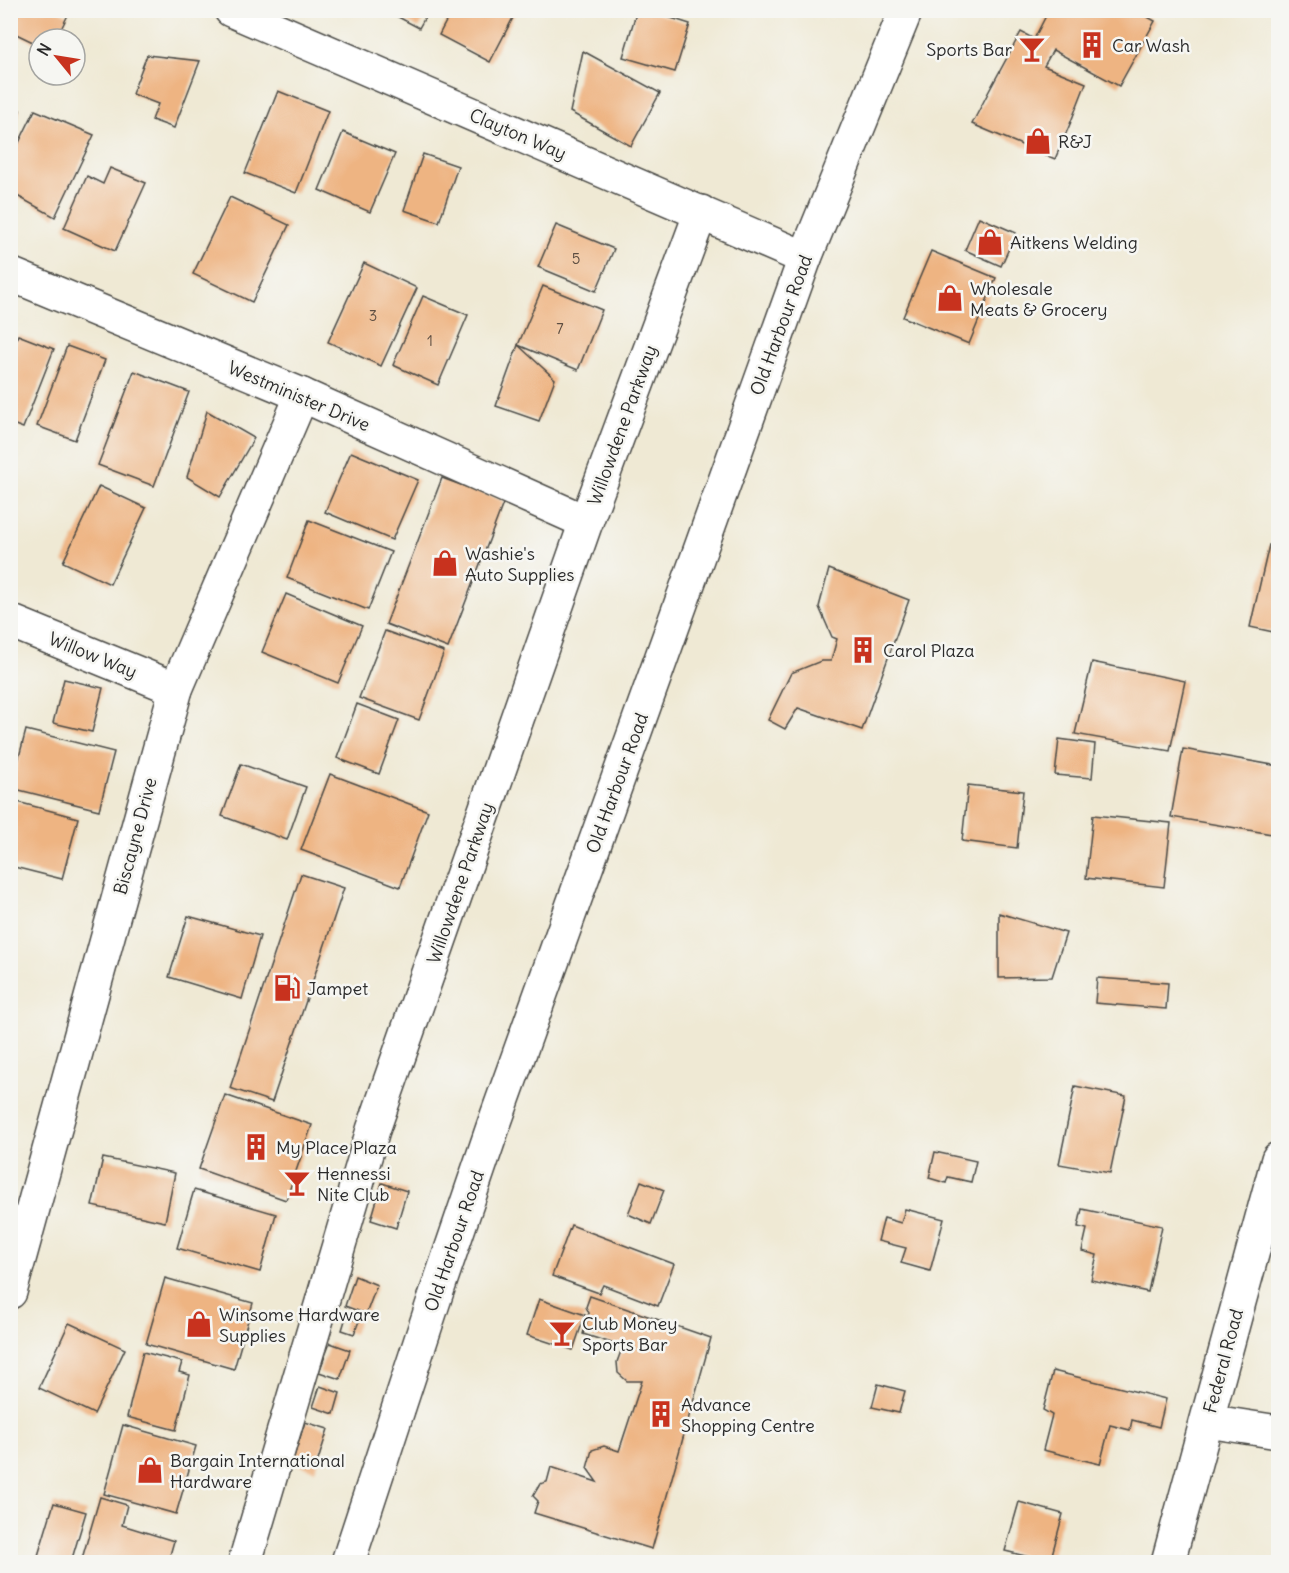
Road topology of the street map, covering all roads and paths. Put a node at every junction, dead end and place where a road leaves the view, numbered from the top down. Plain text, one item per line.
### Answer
1 (231, 10) edge
2 (906, 10) edge
3 (701, 212) junction
4 (805, 258) junction
5 (10, 274) edge
6 (302, 396) junction
7 (586, 522) junction
8 (10, 621) edge
9 (176, 689) junction
10 (1278, 1159) edge
11 (10, 1292) edge
12 (1207, 1421) junction
13 (1278, 1432) edge
14 (245, 1563) edge
15 (348, 1563) edge
16 (1168, 1563) edge

1 - 3 street, Clayton Way
2 - 4 street, Old Harbour Road
3 - 4 street, Clayton Way
3 - 7 street, Willowdene Parkway
4 - 15 street, Old Harbour Road
5 - 6 street, Westminister Drive
6 - 7 street, Westminister Drive
6 - 9 street, Biscayne Drive
7 - 14 street, Willowdene Parkway
8 - 9 street, Willow Way
9 - 11 street, Biscayne Drive
10 - 12 street, Federal Road
12 - 13 street
12 - 16 street, Federal Road

